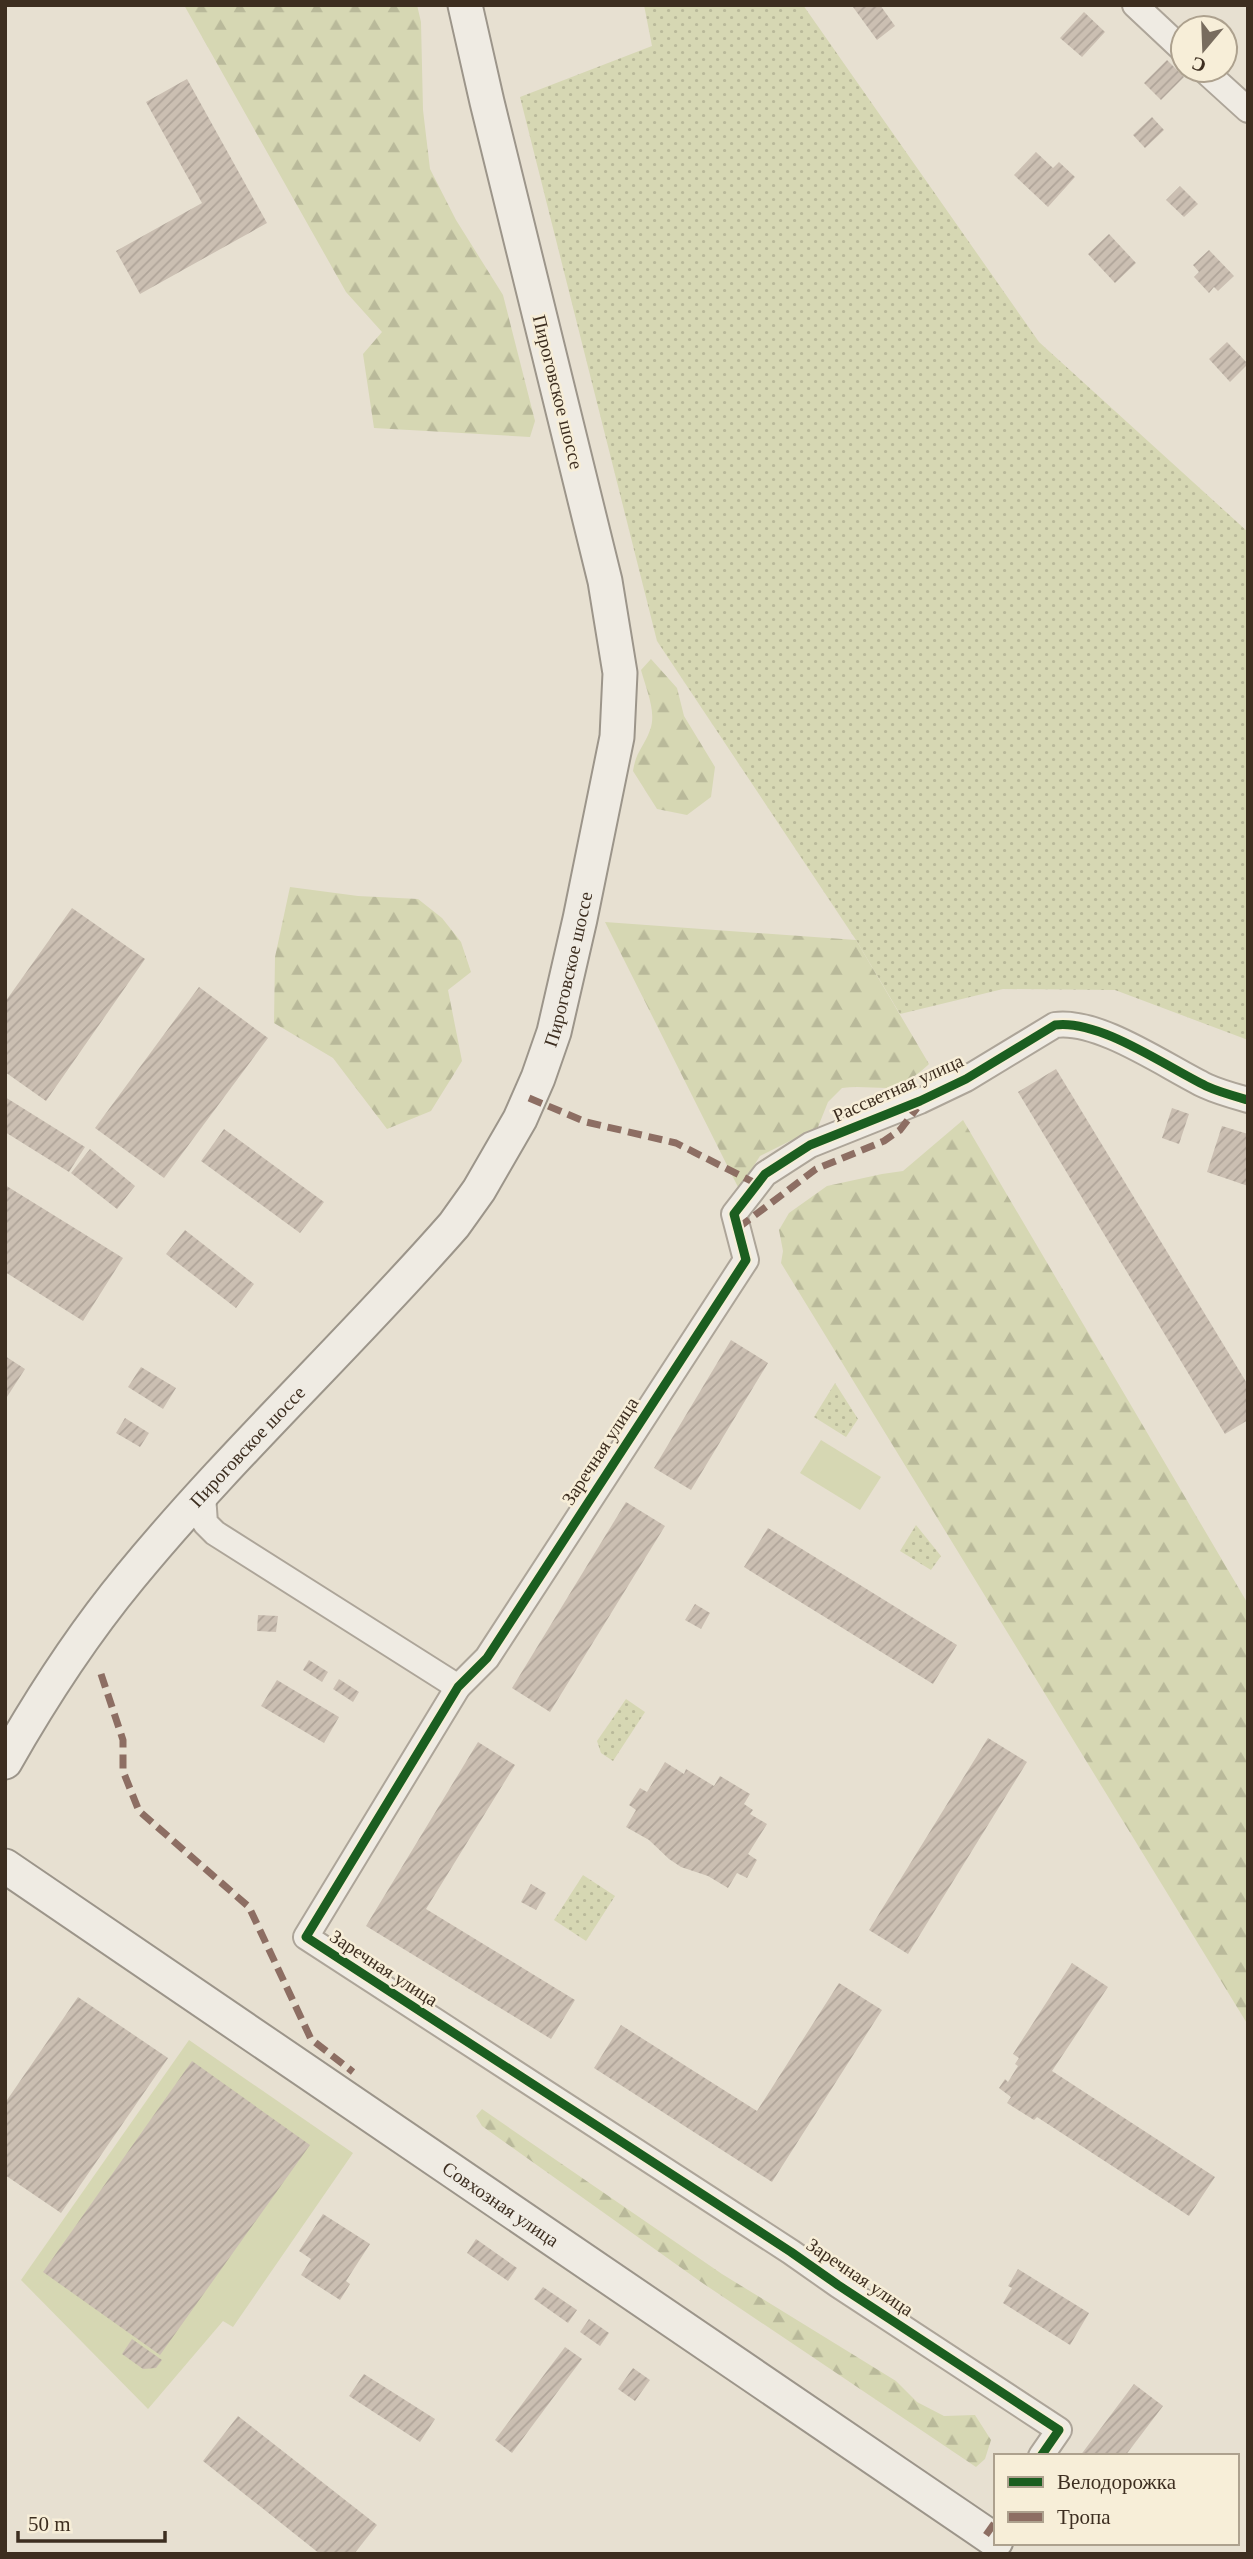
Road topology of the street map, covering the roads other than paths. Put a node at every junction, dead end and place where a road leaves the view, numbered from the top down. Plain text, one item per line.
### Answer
1 (465, 5) edge
2 (1135, 5) edge
3 (1169, 37) edge
4 (1219, 84) edge
5 (1248, 110) edge
6 (1248, 1100) edge
7 (746, 1260) joint
8 (203, 1496) junction
9 (173, 1529) junction
10 (215, 1533) junction
11 (458, 1688) junction
12 (5, 1762) edge
13 (5, 1866) edge
14 (1042, 2454) edge
15 (994, 2535) edge

1 - 8 main road, Пироговское шоссе
2 - 3 street
4 - 5 street
6 - 7 street, Рассветная улица
7 - 11 street, Заречная улица
8 - 9 main road, Пироговское шоссе
8 - 10 street
9 - 10 street
9 - 12 main road, Пироговское шоссе
10 - 11 street
11 - 14 street, Заречная улица
13 - 15 main road, Совхозная улица

